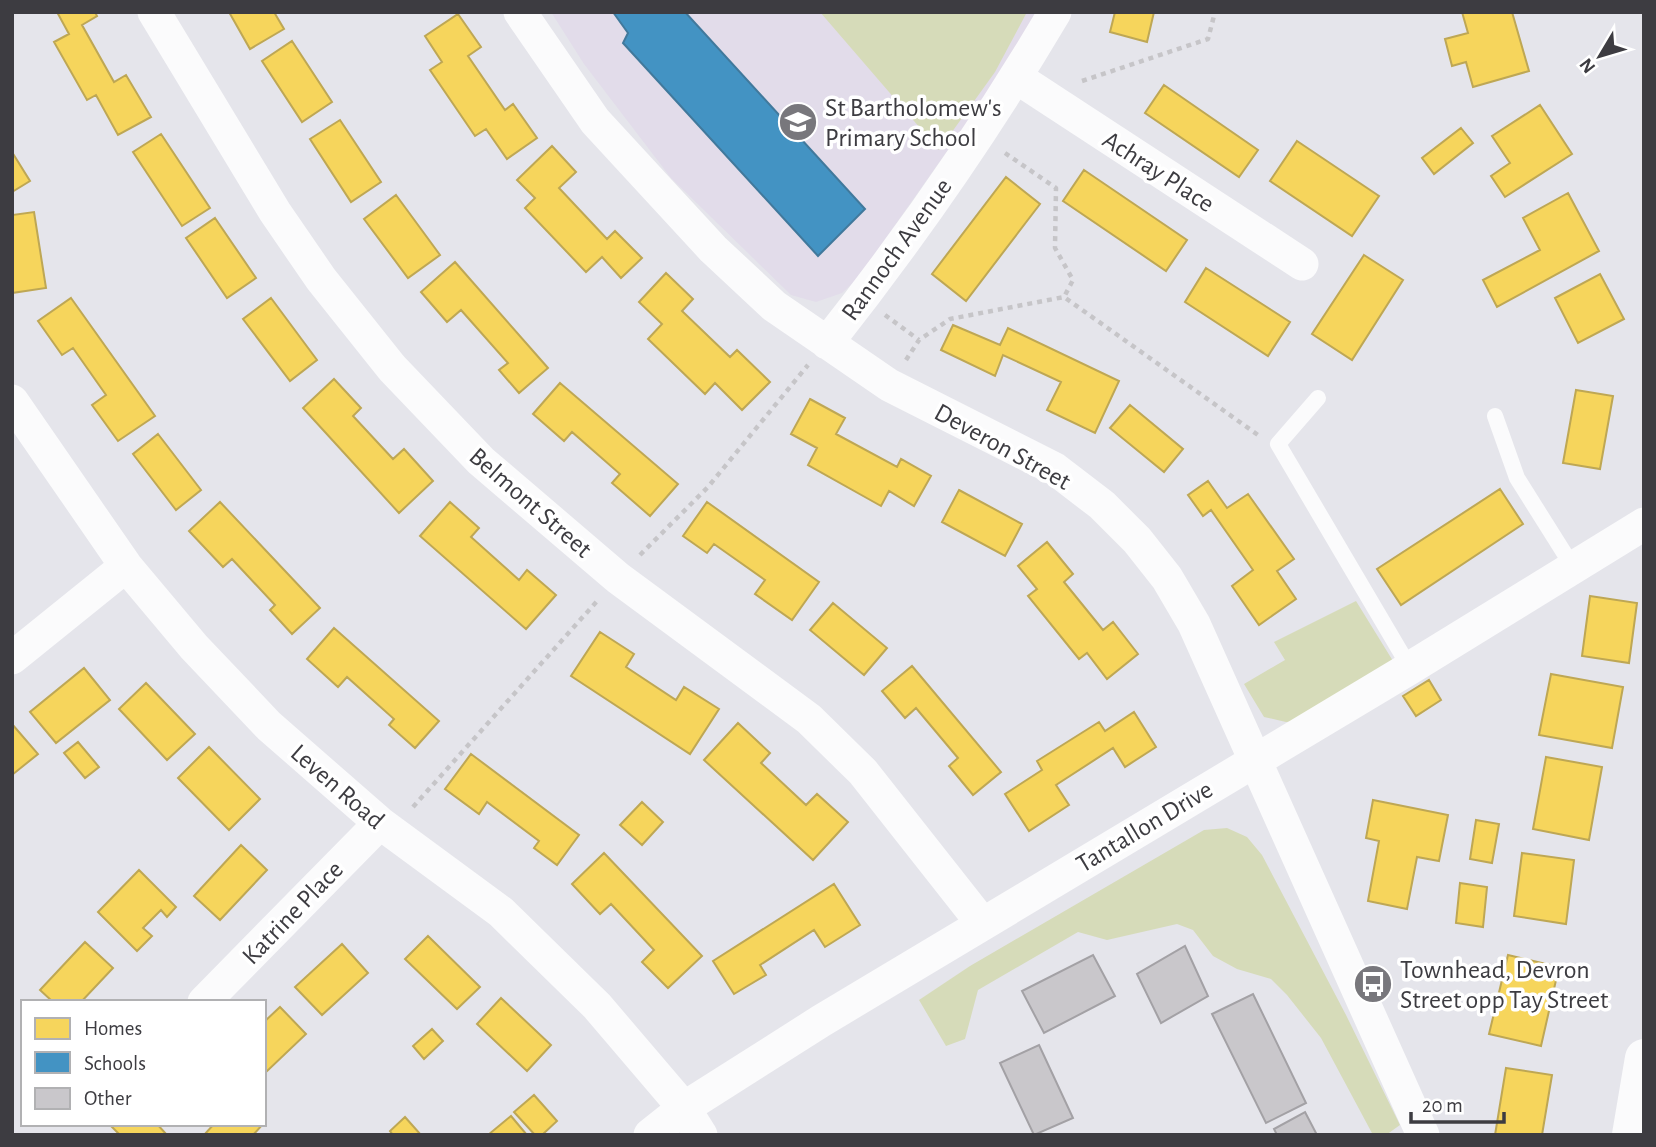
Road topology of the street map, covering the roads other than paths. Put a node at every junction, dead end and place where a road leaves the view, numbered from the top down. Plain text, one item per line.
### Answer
1 (154, 12) edge
2 (520, 12) edge
3 (1055, 12) edge
4 (1029, 86) junction
5 (1301, 264) dead end
6 (827, 343) junction
7 (1318, 398) dead end
8 (12, 401) edge
9 (1495, 416) dead end
10 (1643, 524) edge
11 (126, 566) junction
12 (1573, 567) junction
13 (12, 658) edge
14 (1410, 667) junction
15 (1255, 760) junction
16 (380, 823) junction
17 (982, 923) junction
18 (206, 1000) edge
19 (1644, 1058) edge
20 (692, 1122) edge
21 (649, 1135) edge
22 (1423, 1135) edge
23 (1631, 1135) edge

1 - 17 street, Belmont Street
2 - 6 street, Deveron Street
3 - 4 street, Rannoch Avenue
4 - 5 street, Achray Place
4 - 6 street, Rannoch Avenue
6 - 15 street, Deveron Street
7 - 14 lane
8 - 11 street, Leven Road
9 - 12 lane
10 - 12 street, Tantallon Drive
11 - 13 street
11 - 16 street, Leven Road
12 - 14 street, Tantallon Drive
14 - 15 street, Tantallon Drive
15 - 17 street, Tantallon Drive
15 - 22 street, Deveron Street
16 - 18 street, Katrine Place
16 - 20 street, Leven Road
17 - 20 street, Tantallon Drive
19 - 23 street
20 - 21 street, Tantallon Drive

